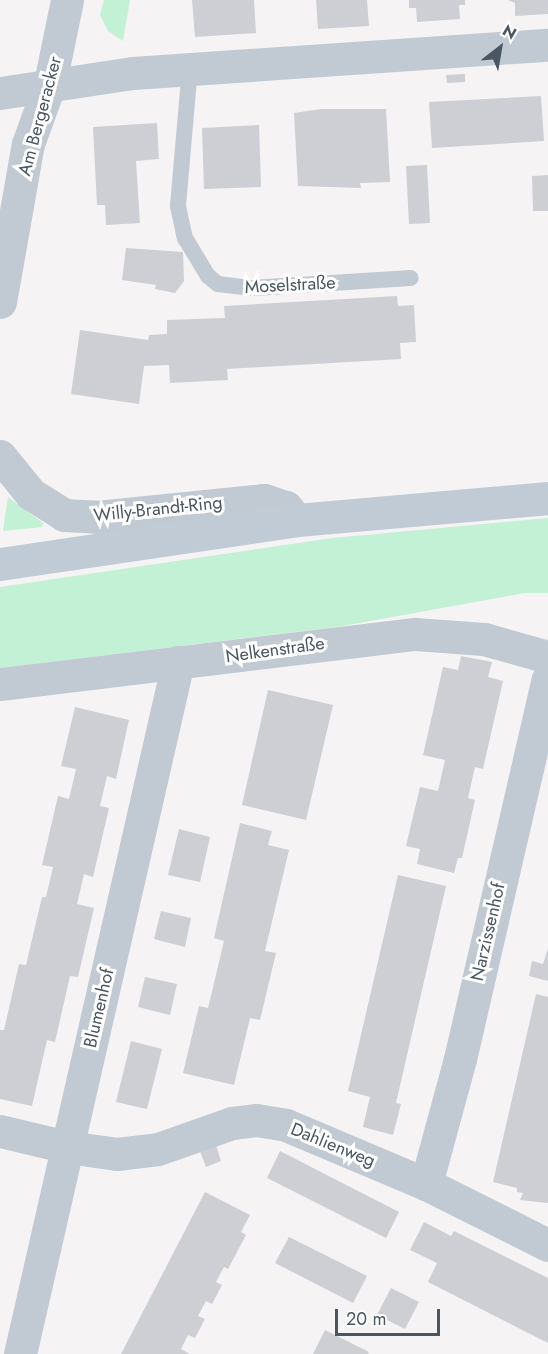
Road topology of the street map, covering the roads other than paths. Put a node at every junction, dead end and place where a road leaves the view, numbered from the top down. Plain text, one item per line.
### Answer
1 (67, 0) edge
2 (548, 45) edge
3 (190, 69) junction
4 (50, 83) junction
5 (0, 93) edge
6 (411, 278) dead end
7 (0, 302) edge
8 (0, 456) edge
9 (548, 498) edge
10 (297, 520) junction
11 (0, 564) edge
12 (548, 657) edge
13 (178, 662) junction
14 (548, 679) edge
15 (0, 684) edge
16 (0, 1131) edge
17 (67, 1147) junction
18 (426, 1184) junction
19 (548, 1245) edge
20 (20, 1354) edge

1 - 4 street, Am Bergeracker
2 - 3 street
3 - 4 street
3 - 6 lane, Moselstraße
4 - 5 street
4 - 7 street, Am Bergeracker
8 - 10 street, Willy-Brandt-Ring
9 - 10 main road, Willy-Brandt-Ring
10 - 11 main road, Willy-Brandt-Ring
12 - 13 street, Nelkenstraße
13 - 15 street, Nelkenstraße
13 - 17 street, Blumenhof
14 - 18 street, Narzissenhof
16 - 17 street, Dahlienweg
17 - 18 street, Dahlienweg
17 - 20 street, Blumenhof
18 - 19 street, Dahlienweg

